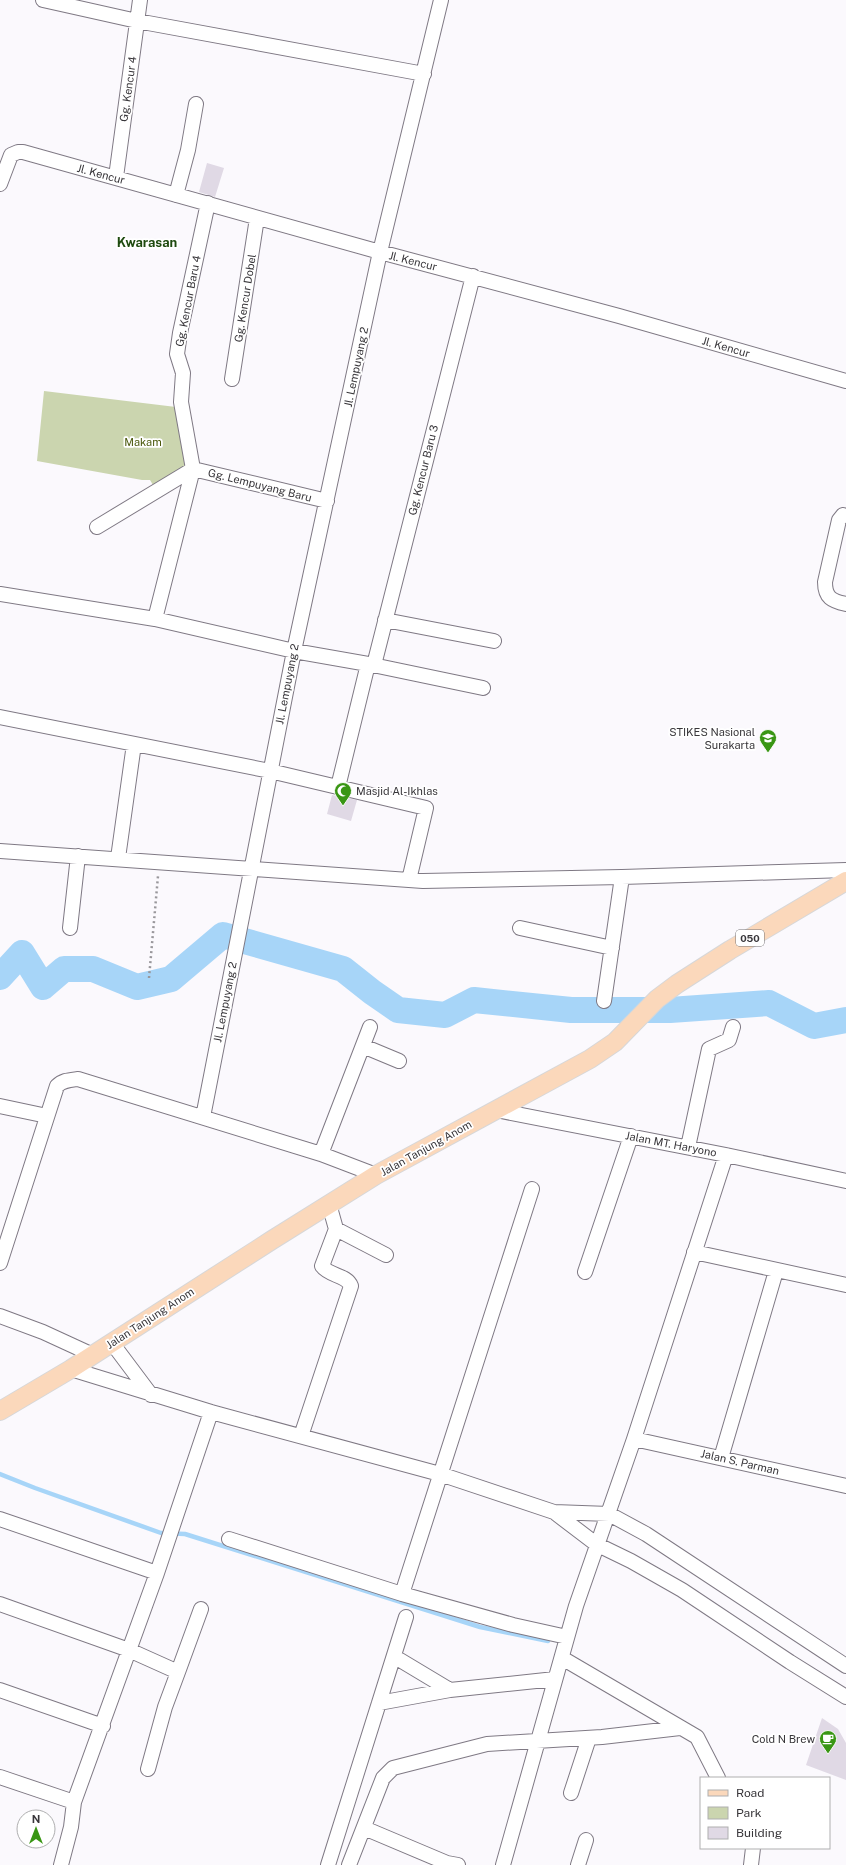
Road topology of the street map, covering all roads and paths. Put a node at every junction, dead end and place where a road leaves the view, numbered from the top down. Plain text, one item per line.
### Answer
1 (43, 0) edge
2 (140, 0) edge
3 (441, 0) edge
4 (137, 21) junction
5 (424, 74) junction
6 (198, 104) dead end
7 (116, 177) junction
8 (0, 184) edge
9 (176, 195) junction
10 (208, 204) junction
11 (257, 218) junction
12 (380, 252) junction
13 (473, 276) junction
14 (232, 379) dead end
15 (846, 381) edge
16 (193, 469) junction
17 (327, 501) junction
18 (843, 515) dead end
19 (97, 527) dead end
20 (0, 594) edge
21 (846, 604) edge
22 (155, 619) junction
23 (385, 620) junction
24 (494, 641) dead end
25 (294, 651) junction
26 (371, 664) junction
27 (483, 688) dead end
28 (0, 717) edge
29 (134, 744) junction
30 (270, 771) junction
31 (338, 787) junction
32 (0, 851) edge
33 (78, 856) junction
34 (118, 858) junction
35 (160, 862) junction
36 (251, 869) junction
37 (846, 870) edge
38 (622, 877) junction
39 (409, 880) junction
40 (846, 881) edge
41 (70, 928) dead end
42 (520, 928) dead end
43 (612, 948) junction
44 (149, 978) dead end
45 (604, 1001) dead end
46 (370, 1027) dead end
47 (733, 1027) dead end
48 (363, 1046) junction
49 (399, 1061) dead end
50 (0, 1106) edge
51 (496, 1110) junction
52 (47, 1116) junction
53 (203, 1117) junction
54 (631, 1136) junction
55 (688, 1147) junction
56 (321, 1154) junction
57 (726, 1154) junction
58 (376, 1175) junction
59 (846, 1181) edge
60 (532, 1189) dead end
61 (329, 1204) junction
62 (6, 1222) edge
63 (336, 1229) junction
64 (694, 1252) junction
65 (386, 1254) dead end
66 (0, 1263) edge
67 (776, 1271) junction
68 (585, 1272) dead end
69 (846, 1286) edge
70 (0, 1316) edge
71 (112, 1343) junction
72 (93, 1355) junction
73 (71, 1370) junction
74 (151, 1395) junction
75 (0, 1411) edge
76 (211, 1412) junction
77 (301, 1436) junction
78 (634, 1439) junction
79 (721, 1458) junction
80 (440, 1474) junction
81 (846, 1486) edge
82 (554, 1512) junction
83 (609, 1514) junction
84 (0, 1519) edge
85 (228, 1539) dead end
86 (596, 1544) junction
87 (157, 1573) junction
88 (402, 1594) junction
89 (0, 1604) edge
90 (201, 1609) dead end
91 (406, 1617) dead end
92 (567, 1637) junction
93 (129, 1650) junction
94 (395, 1657) junction
95 (562, 1658) junction
96 (846, 1666) edge
97 (178, 1672) junction
98 (555, 1679) junction
99 (0, 1690) edge
100 (450, 1690) junction
101 (846, 1697) edge
102 (380, 1703) junction
103 (103, 1726) junction
104 (680, 1728) junction
105 (589, 1738) junction
106 (538, 1742) junction
107 (148, 1769) dead end
108 (0, 1777) edge
109 (718, 1777) edge
110 (571, 1793) dead end
111 (74, 1802) junction
112 (364, 1828) junction
113 (586, 1840) dead end
114 (451, 1864) edge
115 (61, 1865) edge
116 (328, 1865) edge
117 (349, 1865) edge
118 (503, 1865) edge
119 (578, 1865) edge

1 - 4 street
2 - 4 street, Gg. Kencur 4
3 - 5 street, Jl. Lempuyang 2
4 - 5 street
4 - 7 street, Gg. Kencur 4
5 - 12 street, Jl. Lempuyang 2
6 - 9 street
7 - 8 street, Jl. Kencur
7 - 9 street, Jl. Kencur
9 - 10 street, Jl. Kencur
10 - 11 street, Jl. Kencur
10 - 16 street, Gg. Kencur Baru 4
11 - 12 street, Jl. Kencur
11 - 14 street, Gg. Kencur Dobel
12 - 13 street, Jl. Kencur
12 - 17 street, Jl. Lempuyang 2
13 - 15 street, Jl. Kencur
13 - 23 street, Gg. Kencur Baru 3
16 - 17 street, Gg. Lempuyang Baru
16 - 19 street
16 - 22 street
17 - 25 street, Jl. Lempuyang 2
18 - 21 street
20 - 22 street
22 - 25 street
23 - 24 street
23 - 26 street, Gg. Kencur Baru 3
25 - 26 street
25 - 30 street, Jl. Lempuyang 2
26 - 27 street
26 - 31 street, Gg. Kencur Baru 3
28 - 29 street
29 - 30 street
29 - 34 street
30 - 31 street
30 - 36 street, Jl. Lempuyang 2
31 - 39 street
32 - 33 street
33 - 34 street
33 - 41 street
34 - 35 street
35 - 36 street
35 - 44 path
36 - 39 street
36 - 53 street, Jl. Lempuyang 2
37 - 38 street
38 - 39 street
38 - 43 street
40 - 51 main road, Jalan Tanjung Anom / 050
42 - 43 street
43 - 45 street
46 - 48 street
47 - 55 street
48 - 49 street
48 - 56 street
50 - 52 street
51 - 54 street, Jalan MT. Haryono
51 - 58 main road, Jalan Tanjung Anom / 050
52 - 53 street
52 - 62 street
53 - 56 street
54 - 55 street, Jalan MT. Haryono
54 - 68 street
55 - 57 street, Jalan MT. Haryono
56 - 58 street
57 - 59 street, Jalan MT. Haryono
57 - 64 street
58 - 61 main road, Jalan Tanjung Anom / 050
60 - 80 street
61 - 63 street
61 - 71 main road, Jalan Tanjung Anom / 050
62 - 66 street
63 - 65 street
63 - 77 street
64 - 67 street
64 - 78 street
67 - 69 street
67 - 79 street
70 - 72 street
71 - 72 main road, Jalan Tanjung Anom / 050
71 - 74 street
72 - 73 main road, Jalan Tanjung Anom / 050
73 - 74 street
73 - 75 main road, Jalan Tanjung Anom / 050
74 - 76 street
76 - 77 street
76 - 87 street
77 - 80 street
78 - 79 street, Jalan S. Parman
78 - 83 street
79 - 81 street, Jalan S. Parman
80 - 82 street
80 - 88 street
82 - 83 street
82 - 86 street
83 - 86 street
83 - 96 street
84 - 87 street
85 - 88 street
86 - 92 street
86 - 101 street
87 - 93 street
88 - 92 street
89 - 93 street
90 - 97 street
91 - 94 street
92 - 95 street
93 - 97 street
93 - 103 street
94 - 100 street
94 - 102 street
95 - 98 street
95 - 104 street
97 - 107 street
98 - 100 street
98 - 106 street
99 - 103 street
100 - 102 street
102 - 116 street
103 - 111 street
104 - 105 street
104 - 109 street
105 - 106 street
105 - 110 street
106 - 112 street
106 - 118 street
108 - 111 street
111 - 115 street
112 - 114 street
112 - 117 street
113 - 119 street

